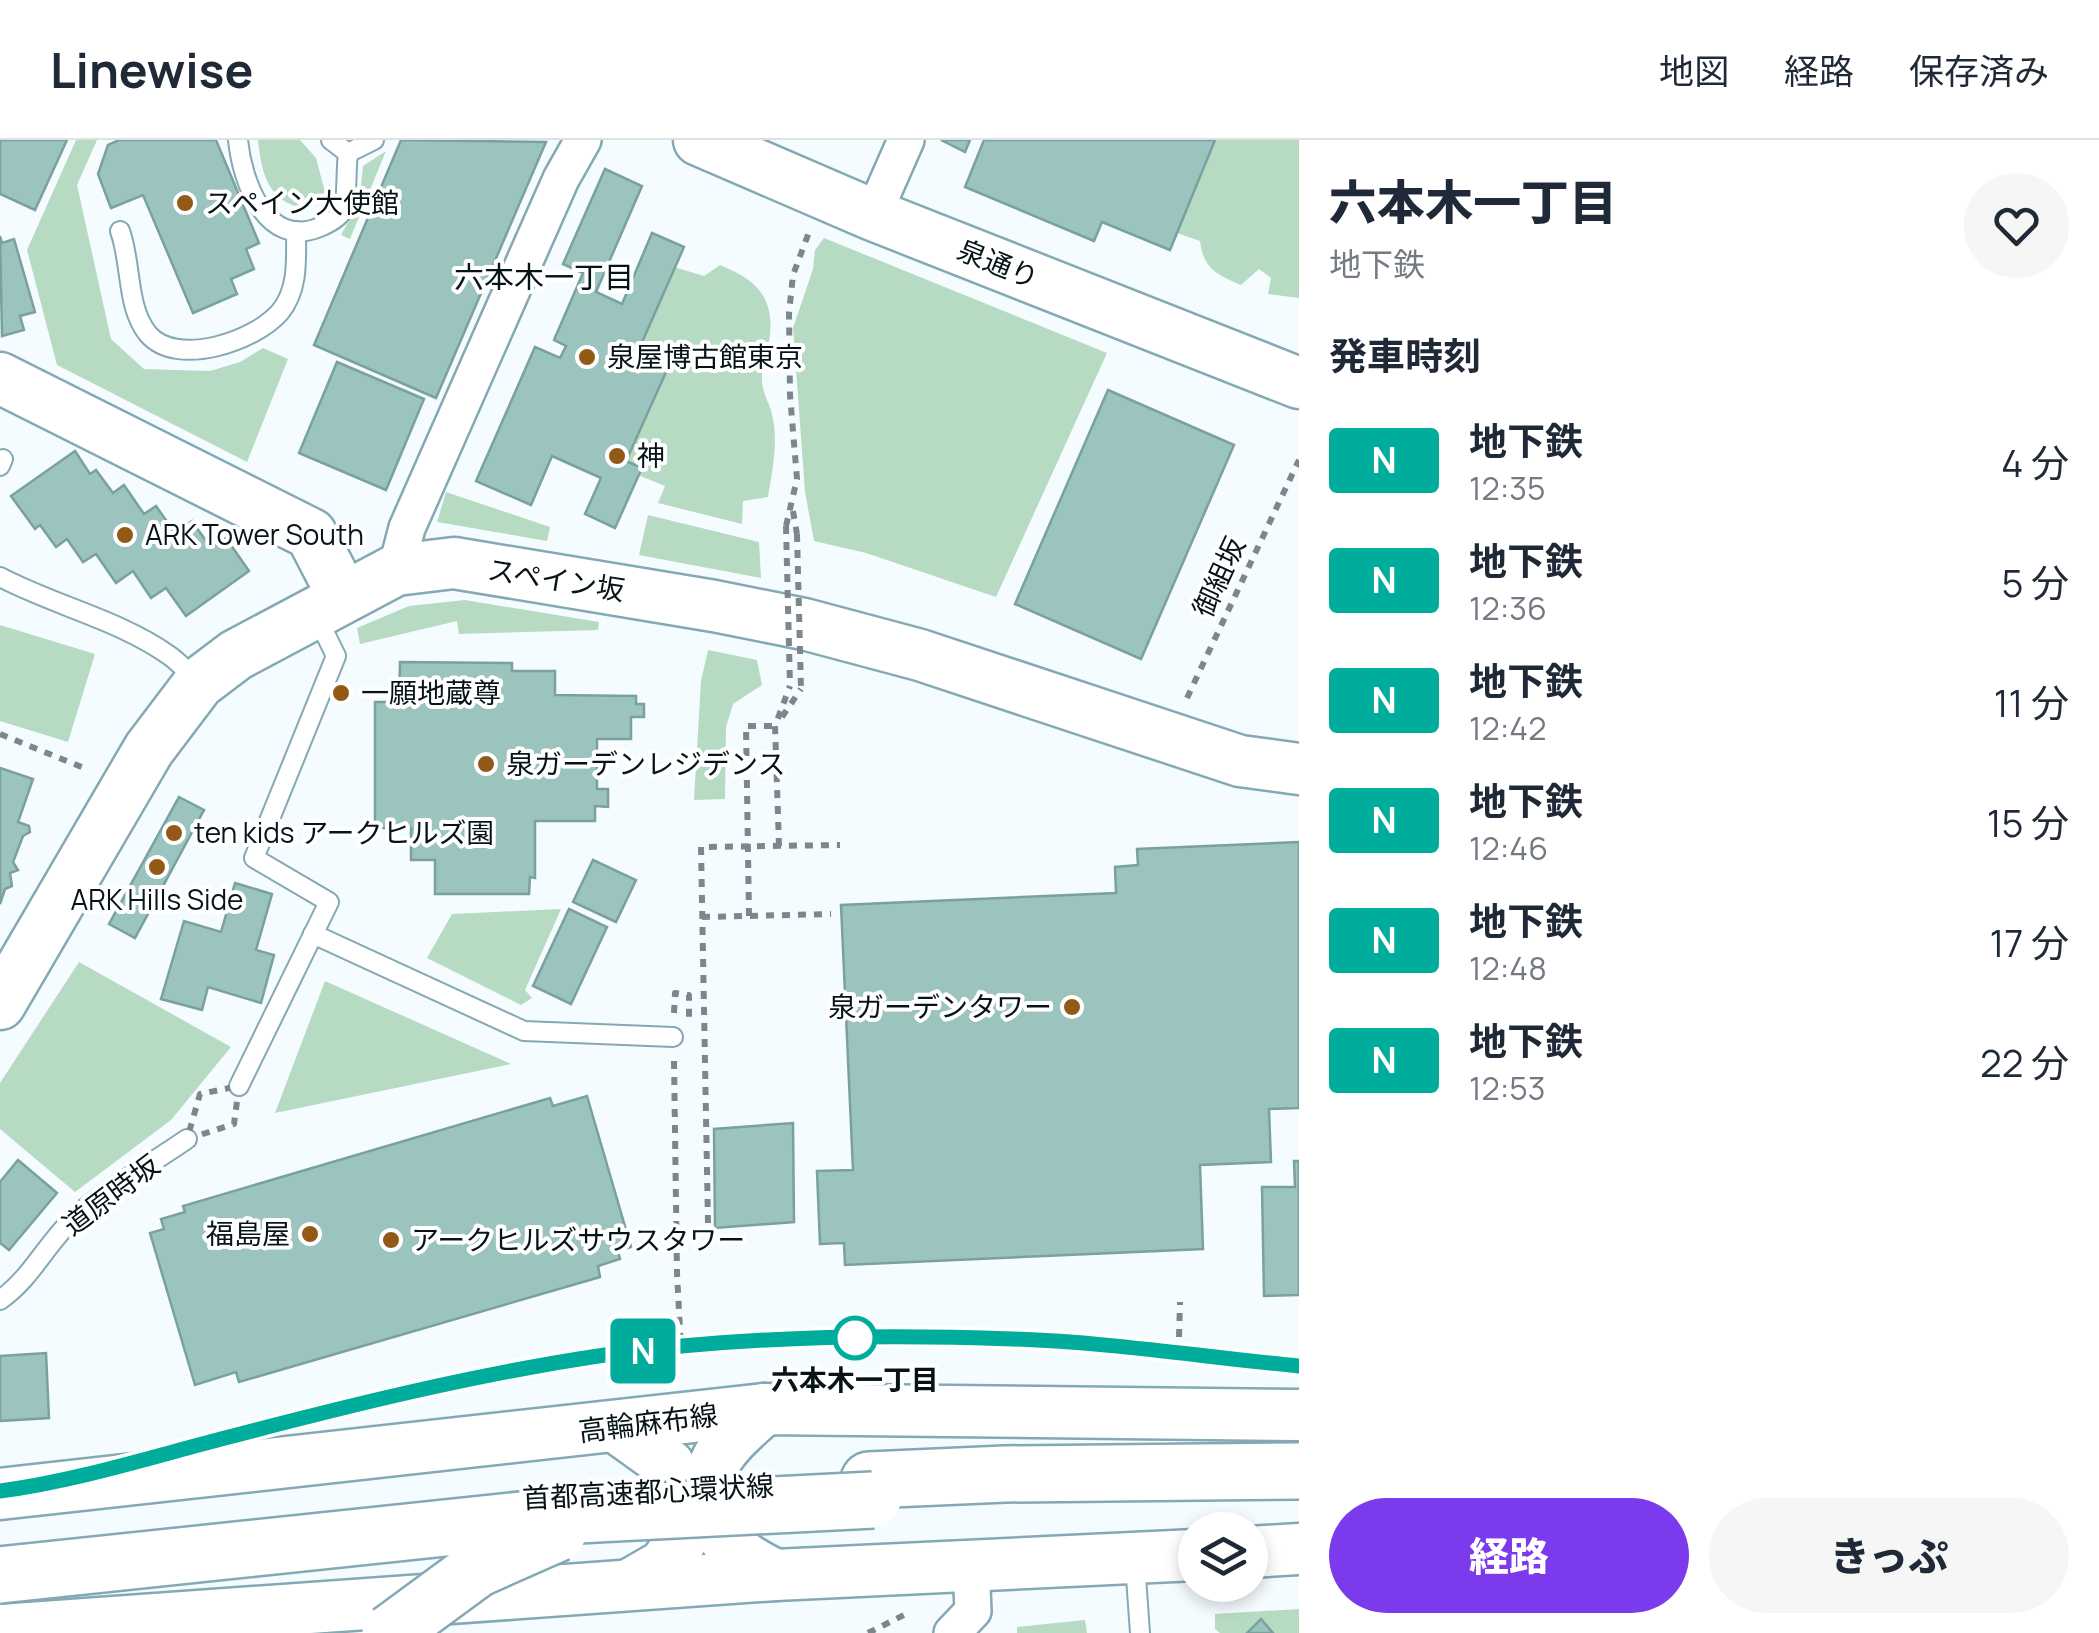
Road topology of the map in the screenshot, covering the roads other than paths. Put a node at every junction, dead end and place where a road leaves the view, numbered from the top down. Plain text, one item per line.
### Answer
1 (238, 140) edge
2 (331, 140) edge
3 (374, 140) edge
4 (583, 140) edge
5 (698, 140) edge
6 (906, 140) edge
7 (348, 153) junction
8 (874, 214) junction
9 (296, 231) junction
10 (120, 232) dead end
11 (0, 378) edge
12 (1299, 383) edge
13 (396, 570) junction
14 (0, 577) edge
15 (328, 604) junction
16 (199, 683) junction
17 (1299, 769) edge
18 (313, 934) junction
19 (0, 1004) edge
20 (674, 1036) road end
21 (239, 1086) road end
22 (187, 1139) road end
23 (0, 1300) edge
24 (764, 1409) junction
25 (1299, 1416) edge
26 (616, 1426) junction
27 (1289, 1482) edge
28 (871, 1490) junction
29 (0, 1494) edge
30 (1299, 1550) edge
31 (1268, 1551) edge
32 (0, 1554) edge
33 (1178, 1555) edge
34 (1134, 1558) junction
35 (971, 1564) junction
36 (0, 1575) edge
37 (775, 1575) junction
38 (631, 1584) junction
39 (514, 1595) junction
40 (0, 1630) edge
41 (390, 1633) edge
42 (430, 1633) edge
43 (952, 1633) edge
44 (1140, 1633) edge

1 - 9 lane
2 - 7 lane
3 - 7 lane
4 - 13 street
5 - 8 main road, 泉通り
6 - 8 street
7 - 9 lane
8 - 12 main road, 泉通り
9 - 10 lane
11 - 15 main road
13 - 15 main road, スペイン坂
13 - 17 main road, スペイン坂
14 - 16 lane
15 - 16 main road, スペイン坂
15 - 18 lane
16 - 19 main road, スペイン坂
18 - 20 lane
18 - 21 lane
22 - 23 lane, 道原時坂
24 - 25 main road, 高輪麻布線
24 - 26 main road, 高輪麻布線
24 - 37 main road
26 - 29 main road, 高輪麻布線
26 - 38 main road
27 - 28 highway, 首都高速都心環状線
28 - 32 highway, 首都高速都心環状線
28 - 36 highway, 首都高速都心環状線, bridge
28 - 41 highway, bridge
28 - 42 highway, bridge
30 - 31 main road
33 - 34 main road
34 - 35 main road
34 - 44 lane
35 - 37 main road
35 - 43 street
37 - 38 main road
38 - 39 main road
39 - 40 main road
39 - 42 main road

